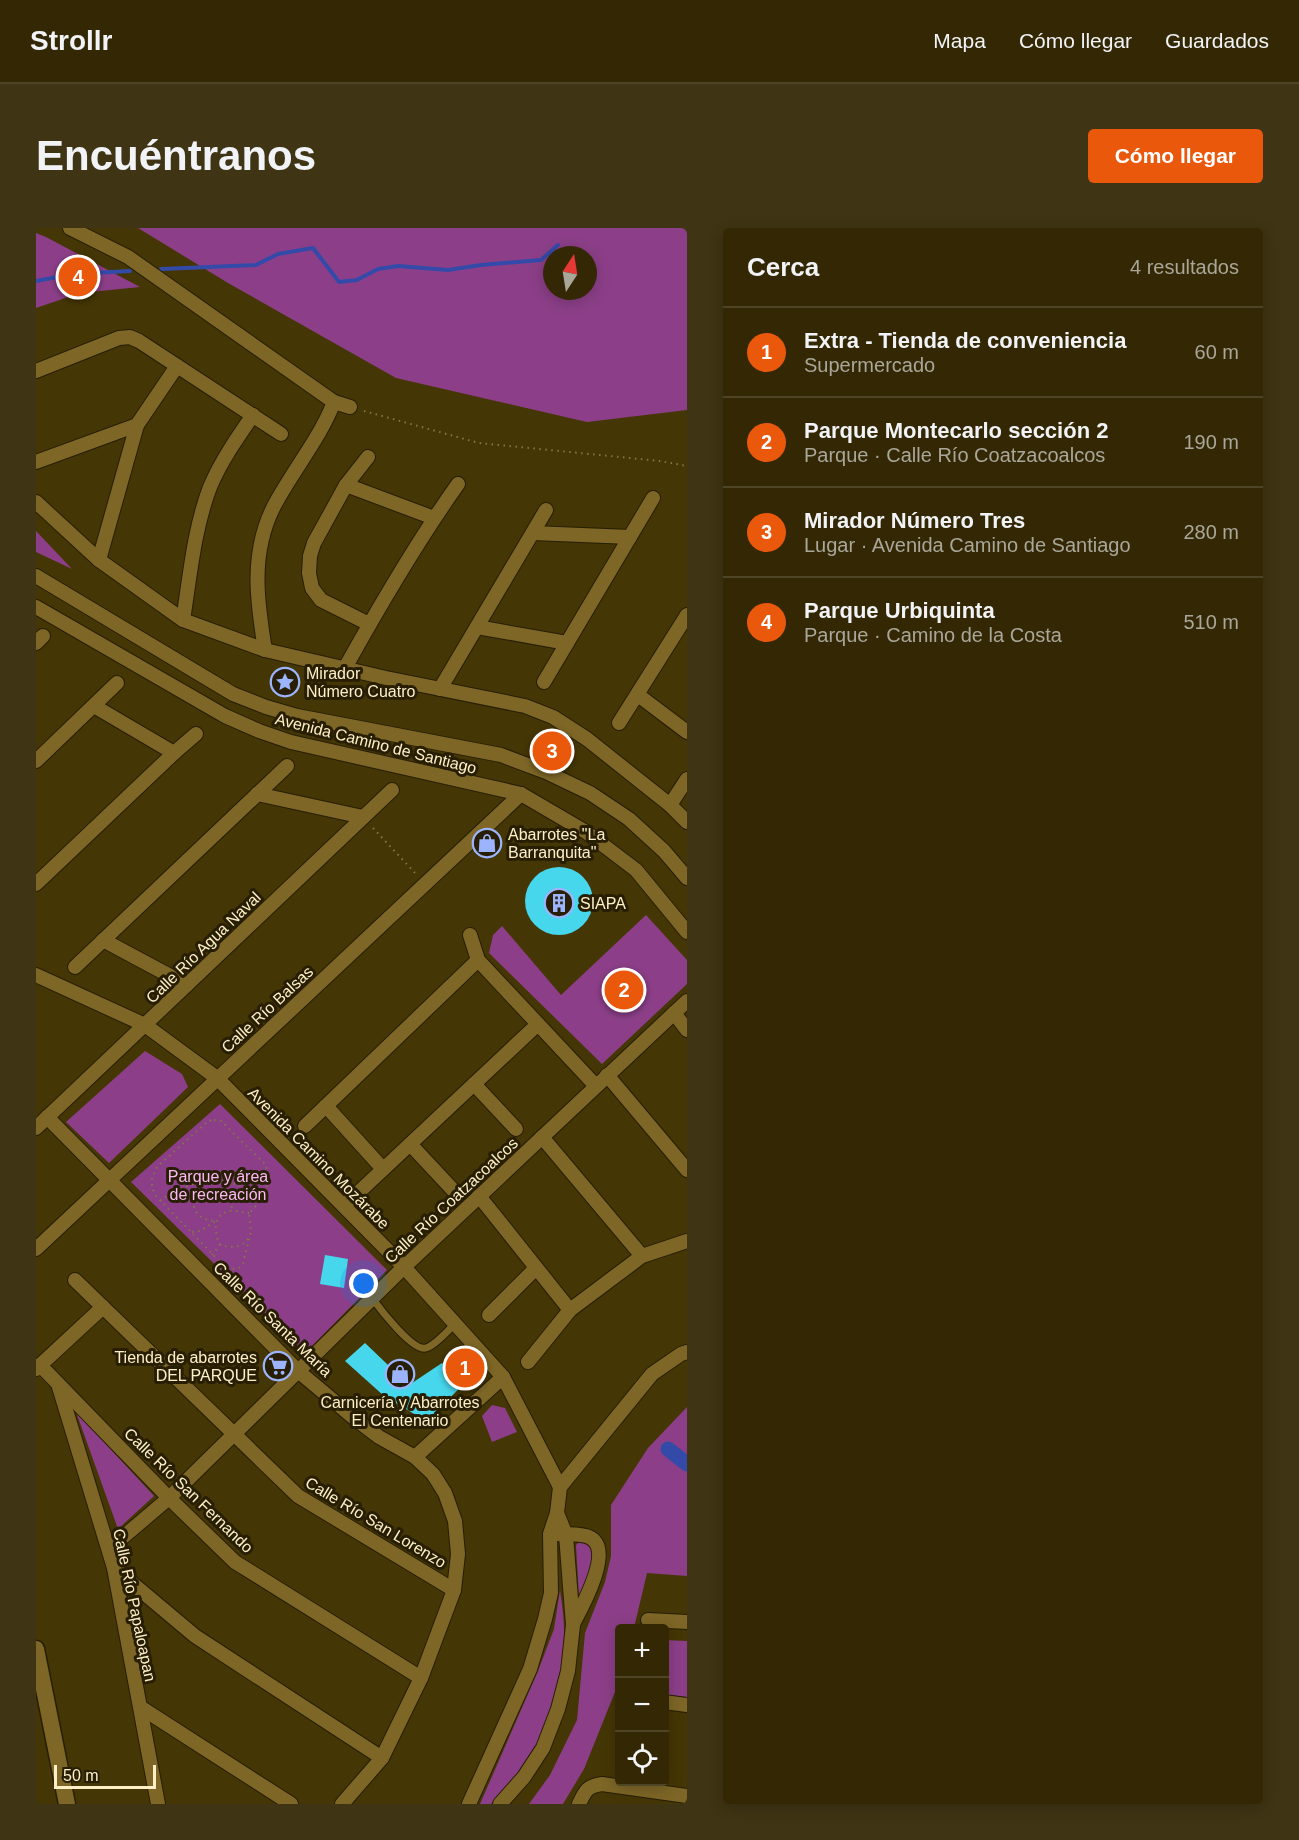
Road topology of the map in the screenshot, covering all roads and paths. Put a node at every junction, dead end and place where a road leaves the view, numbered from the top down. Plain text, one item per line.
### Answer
1 (70, 228) edge
2 (177, 366) junction
3 (36, 371) edge
4 (334, 402) junction
5 (350, 407) joint
6 (252, 415) junction
7 (138, 425) junction
8 (281, 434) dead end
9 (368, 457) dead end
10 (36, 462) edge
11 (687, 466) edge
12 (458, 484) dead end
13 (346, 485) junction
14 (653, 498) dead end
15 (36, 502) edge
16 (546, 510) dead end
17 (434, 518) junction
18 (533, 533) junction
19 (630, 537) junction
20 (99, 560) junction
21 (36, 576) edge
22 (36, 607) edge
23 (687, 615) edge
24 (183, 620) junction
25 (369, 624) junction
26 (477, 627) junction
27 (567, 643) junction
28 (265, 651) junction
29 (345, 668) junction
30 (544, 682) dead end
31 (117, 683) dead end
32 (440, 689) junction
33 (638, 694) junction
34 (94, 706) junction
35 (619, 723) dead end
36 (687, 732) edge
37 (196, 734) dead end
38 (174, 753) junction
39 (36, 761) edge
40 (287, 766) dead end
41 (687, 779) edge
42 (392, 790) dead end
43 (257, 794) junction
44 (521, 794) junction
45 (670, 805) junction
46 (363, 817) junction
47 (687, 822) edge
48 (687, 878) edge
49 (36, 884) edge
50 (425, 884) junction
51 (687, 932) edge
52 (470, 935) dead end
53 (103, 940) junction
54 (478, 960) junction
55 (75, 967) dead end
56 (36, 975) edge
57 (187, 985) junction
58 (687, 1001) edge
59 (674, 1013) junction
60 (538, 1024) junction
61 (145, 1025) junction
62 (687, 1030) edge
63 (608, 1075) junction
64 (217, 1078) junction
65 (474, 1084) junction
66 (596, 1086) junction
67 (326, 1106) junction
68 (47, 1117) junction
69 (305, 1126) dead end
70 (36, 1128) edge
71 (516, 1129) dead end
72 (542, 1137) junction
73 (410, 1144) junction
74 (383, 1169) junction
75 (687, 1170) edge
76 (109, 1180) junction
77 (198, 1183) junction
78 (230, 1183) junction
79 (453, 1190) dead end
80 (479, 1196) junction
81 (262, 1199) junction
82 (160, 1202) junction
83 (344, 1206) junction
84 (231, 1210) junction
85 (249, 1213) junction
86 (216, 1221) junction
87 (190, 1233) junction
88 (250, 1236) junction
89 (687, 1241) edge
90 (220, 1245) junction
91 (36, 1248) edge
92 (212, 1255) junction
93 (642, 1256) junction
94 (404, 1267) junction
95 (536, 1268) junction
96 (75, 1280) dead end
97 (372, 1298) junction
98 (103, 1307) junction
99 (570, 1310) junction
100 (489, 1315) dead end
101 (455, 1324) junction
102 (687, 1352) edge
103 (528, 1362) dead end
104 (38, 1367) edge
105 (298, 1371) junction
106 (503, 1377) junction
107 (58, 1382) junction
108 (232, 1435) junction
109 (416, 1457) junction
110 (560, 1488) junction
111 (169, 1498) junction
112 (557, 1513) junction
113 (550, 1534) junction
114 (566, 1535) junction
115 (109, 1549) junction
116 (114, 1568) junction
117 (454, 1590) junction
118 (648, 1620) dead end
119 (687, 1622) edge
120 (573, 1625) junction
121 (36, 1649) edge
122 (421, 1678) junction
123 (669, 1703) edge
124 (687, 1705) edge
125 (140, 1707) junction
126 (382, 1758) junction
127 (687, 1796) edge
128 (67, 1804) edge
129 (158, 1804) edge
130 (291, 1804) edge
131 (342, 1804) edge
132 (468, 1804) edge
133 (501, 1804) edge
134 (579, 1804) edge

1 - 4 street
2 - 3 street
2 - 6 street
2 - 7 street
4 - 5 street
4 - 28 street
5 - 11 path
6 - 8 street
6 - 24 street
7 - 10 street
7 - 20 street
9 - 13 street
12 - 17 street
13 - 17 street
13 - 25 street
14 - 19 street
15 - 20 street
16 - 18 street
17 - 25 street
18 - 19 street
18 - 26 street
19 - 27 street
20 - 24 street
21 - 48 street, Avenida Camino de Santiago
22 - 44 street, Avenida Camino de Santiago
23 - 33 street
24 - 28 street
25 - 29 street
26 - 27 street
26 - 32 street
27 - 30 street
28 - 29 street
29 - 32 street
31 - 34 street
32 - 45 street
33 - 35 street
33 - 36 street
34 - 38 street
34 - 39 street
37 - 38 street
38 - 49 street
40 - 43 street
41 - 45 street
42 - 46 street, Calle Río Agua Naval
43 - 46 street
43 - 53 street
44 - 50 street, Calle Río Balsas
44 - 51 street, Avenida Camino de Santiago
45 - 47 street
46 - 50 path
46 - 57 street, Calle Río Agua Naval
50 - 64 street, Calle Río Balsas
52 - 54 street
53 - 55 street
53 - 57 street
54 - 60 street
54 - 67 street
56 - 61 street, Avenida Camino Mozárabe
57 - 61 street, Calle Río Agua Naval
58 - 59 street, Calle Río Coatzacoalcos
59 - 62 street
59 - 63 street, Calle Río Coatzacoalcos
60 - 65 street
60 - 66 street
61 - 64 street, Avenida Camino Mozárabe
61 - 68 street, Calle Río Agua Naval
63 - 66 street, Calle Río Coatzacoalcos
63 - 75 street
64 - 76 street, Calle Río Balsas
64 - 83 street, Avenida Camino Mozárabe
65 - 71 street
65 - 73 street
66 - 72 street, Calle Río Coatzacoalcos
67 - 69 street
67 - 74 street
68 - 70 street, Calle Río Agua Naval
68 - 76 street, Calle Río Santa María
72 - 80 street, Calle Río Coatzacoalcos
72 - 93 street
73 - 74 street
73 - 79 street
74 - 83 street
76 - 91 street, Calle Río Balsas
76 - 105 street, Calle Río Santa María
77 - 78 path
77 - 82 path
77 - 86 path
78 - 81 path
78 - 84 path
80 - 94 street, Calle Río Coatzacoalcos
80 - 95 street
81 - 82 path
81 - 85 path
82 - 87 path
83 - 94 street, Avenida Camino Mozárabe
84 - 85 path
84 - 86 path
85 - 88 path
86 - 87 path
86 - 90 path
87 - 92 path
88 - 90 path
88 - 92 path
89 - 93 street
90 - 92 path
93 - 99 street
94 - 97 street, Calle Río Coatzacoalcos
94 - 101 street, Avenida Camino Mozárabe
95 - 99 street
95 - 100 street
96 - 98 street, Calle Río San Lorenzo
97 - 101 lane
97 - 105 street, Calle Río Coatzacoalcos
98 - 104 street
98 - 108 street, Calle Río San Lorenzo
99 - 103 street
101 - 106 street, Avenida Camino Mozárabe
102 - 110 street
104 - 107 street, Calle Río San Fernando
105 - 108 street, Calle Río Coatzacoalcos
105 - 109 street, Calle Río Santa María
106 - 109 street
106 - 110 street, Avenida Camino Mozárabe
107 - 111 street, Calle Río San Fernando
107 - 115 street, Calle Río Papaloapan
108 - 111 street, Calle Río Coatzacoalcos
108 - 117 street, Calle Río San Lorenzo
109 - 117 street, Calle Río Santa María
110 - 112 street
111 - 115 street, Calle Río Coatzacoalcos
111 - 122 street, Calle Río San Fernando
112 - 113 street
112 - 114 street
113 - 114 street
113 - 132 street
114 - 120 street
114 - 120 street
115 - 116 street, Calle Río Papaloapan
116 - 125 street, Calle Río Papaloapan
116 - 126 street
117 - 122 street, Calle Río Santa María
118 - 119 street
120 - 133 street
121 - 128 street
122 - 126 street, Calle Río Santa María
123 - 124 street
125 - 129 street, Calle Río Papaloapan
125 - 130 street
126 - 131 street, Calle Río Santa María
127 - 134 street

